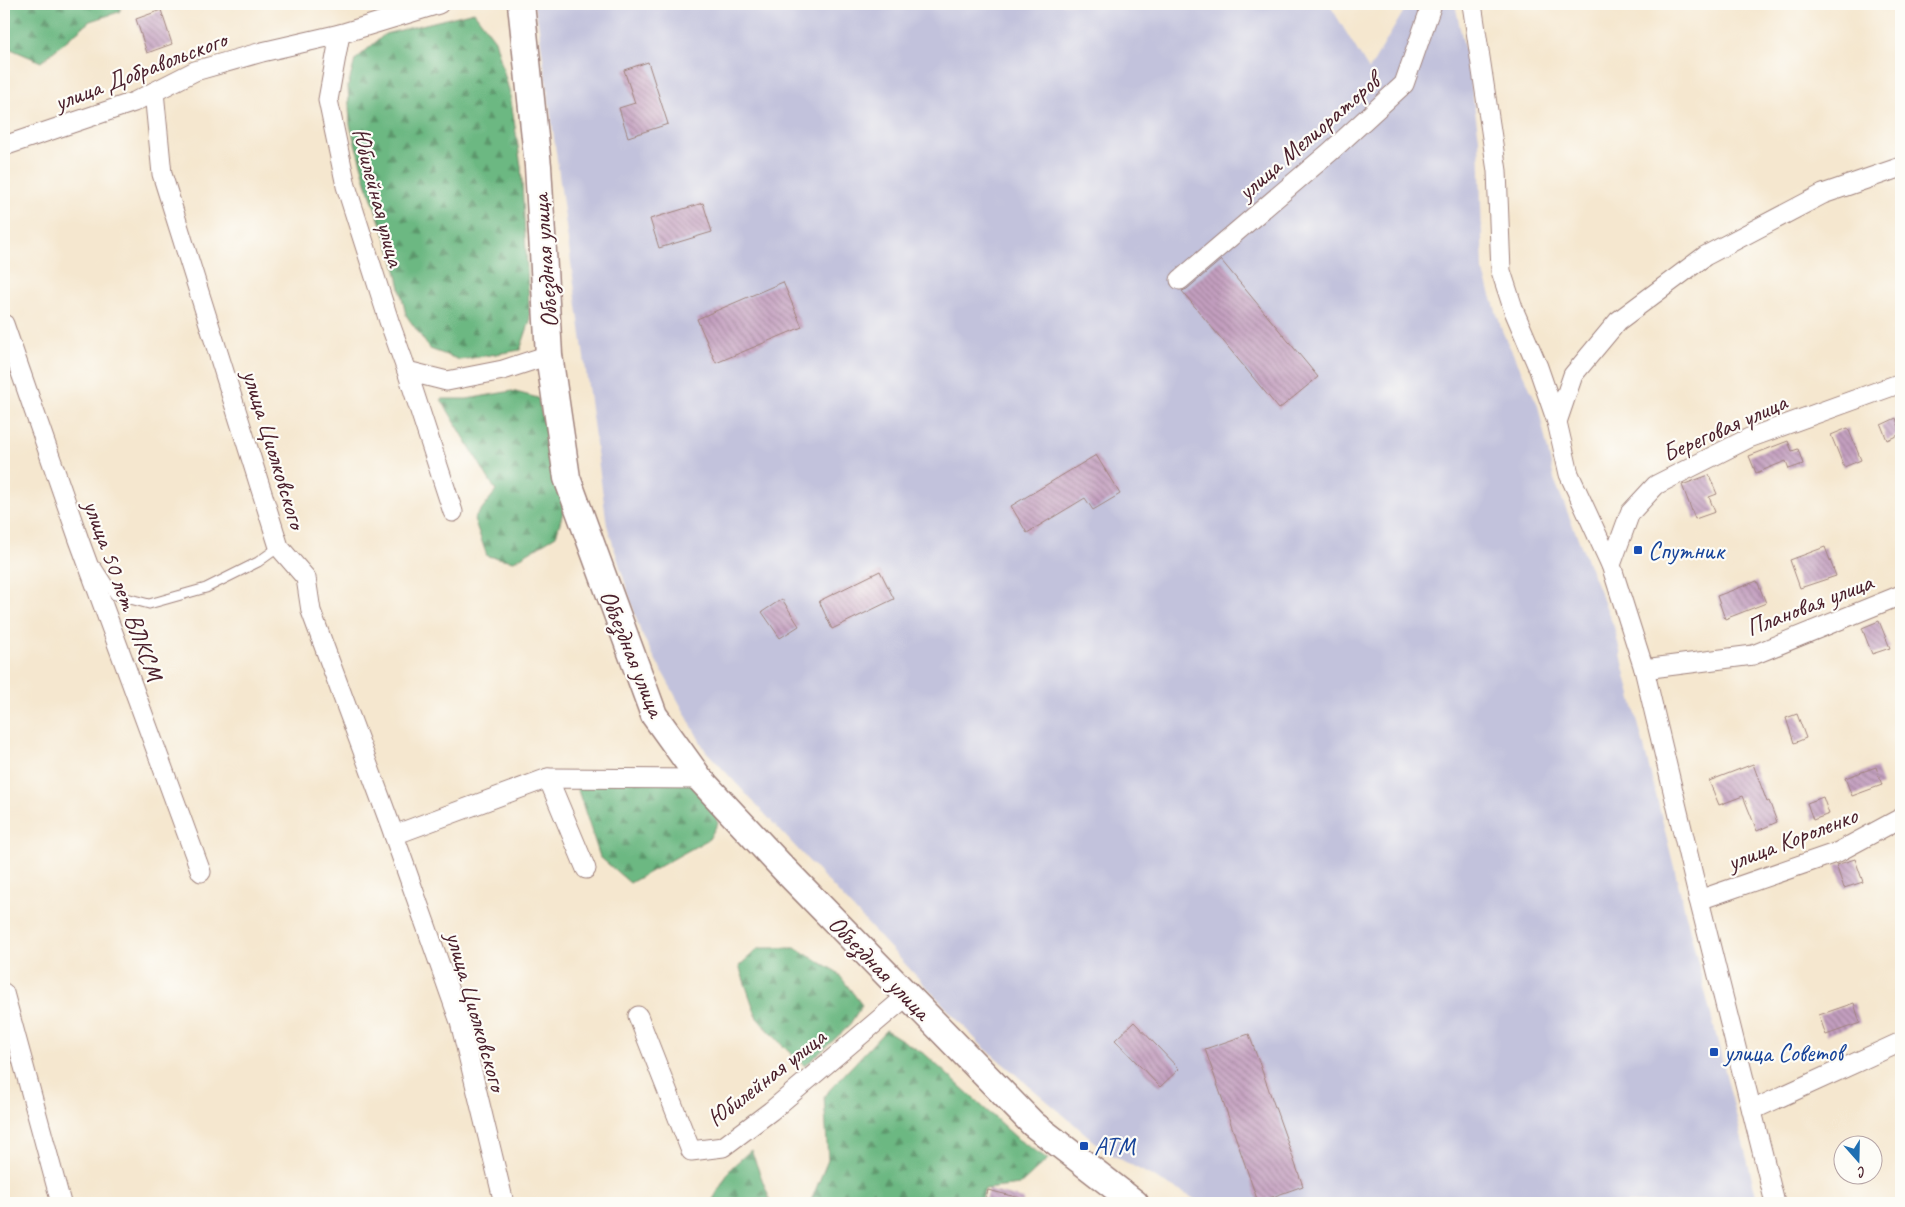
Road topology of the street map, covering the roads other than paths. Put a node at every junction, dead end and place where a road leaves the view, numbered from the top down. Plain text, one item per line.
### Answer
1 (439, 4) edge
2 (1432, 4) edge
3 (1472, 4) edge
4 (523, 5) edge
5 (340, 34) junction
6 (154, 92) junction
7 (4, 146) edge
8 (1901, 167) edge
9 (1180, 280) dead end
10 (4, 324) edge
11 (550, 355) junction
12 (407, 371) junction
13 (1901, 384) edge
14 (1558, 422) junction
15 (453, 512) dead end
16 (79, 540) junction
17 (279, 546) junction
18 (1611, 565) junction
19 (1901, 595) edge
20 (1644, 669) junction
21 (548, 778) junction
22 (700, 779) junction
23 (1901, 818) edge
24 (394, 835) junction
25 (586, 869) dead end
26 (201, 872) dead end
27 (1699, 900) junction
28 (4, 994) edge
29 (908, 994) junction
30 (638, 1016) dead end
31 (1901, 1042) edge
32 (1752, 1110) junction
33 (61, 1203) edge
34 (504, 1203) edge
35 (1135, 1203) edge
36 (1775, 1203) edge

1 - 5 street, улица Добравольского
2 - 9 street, улица Мелиораторов
3 - 14 street
4 - 11 main road, Объездная улица
5 - 6 street, улица Добравольского
5 - 12 street, Юбилейная улица
6 - 7 street, улица Добравольского
6 - 17 street, улица Циолковского
8 - 14 street
10 - 16 street, улица 50 лет ВЛКСМ
11 - 12 street
11 - 22 main road, Объездная улица
12 - 15 street, Юбилейная улица
13 - 18 street, Береговая улица
14 - 18 street
16 - 17 lane
16 - 26 street, улица 50 лет ВЛКСМ
17 - 24 street, улица Циолковского
18 - 20 street
19 - 20 street, Плановая улица
20 - 27 street
21 - 22 street
21 - 24 street
21 - 25 street
22 - 29 main road, Объездная улица
23 - 27 street, улица Короленко
24 - 34 street, улица Циолковского
27 - 32 street
28 - 33 street
29 - 30 street, Юбилейная улица
29 - 35 main road, Объездная улица
31 - 32 street
32 - 36 street

